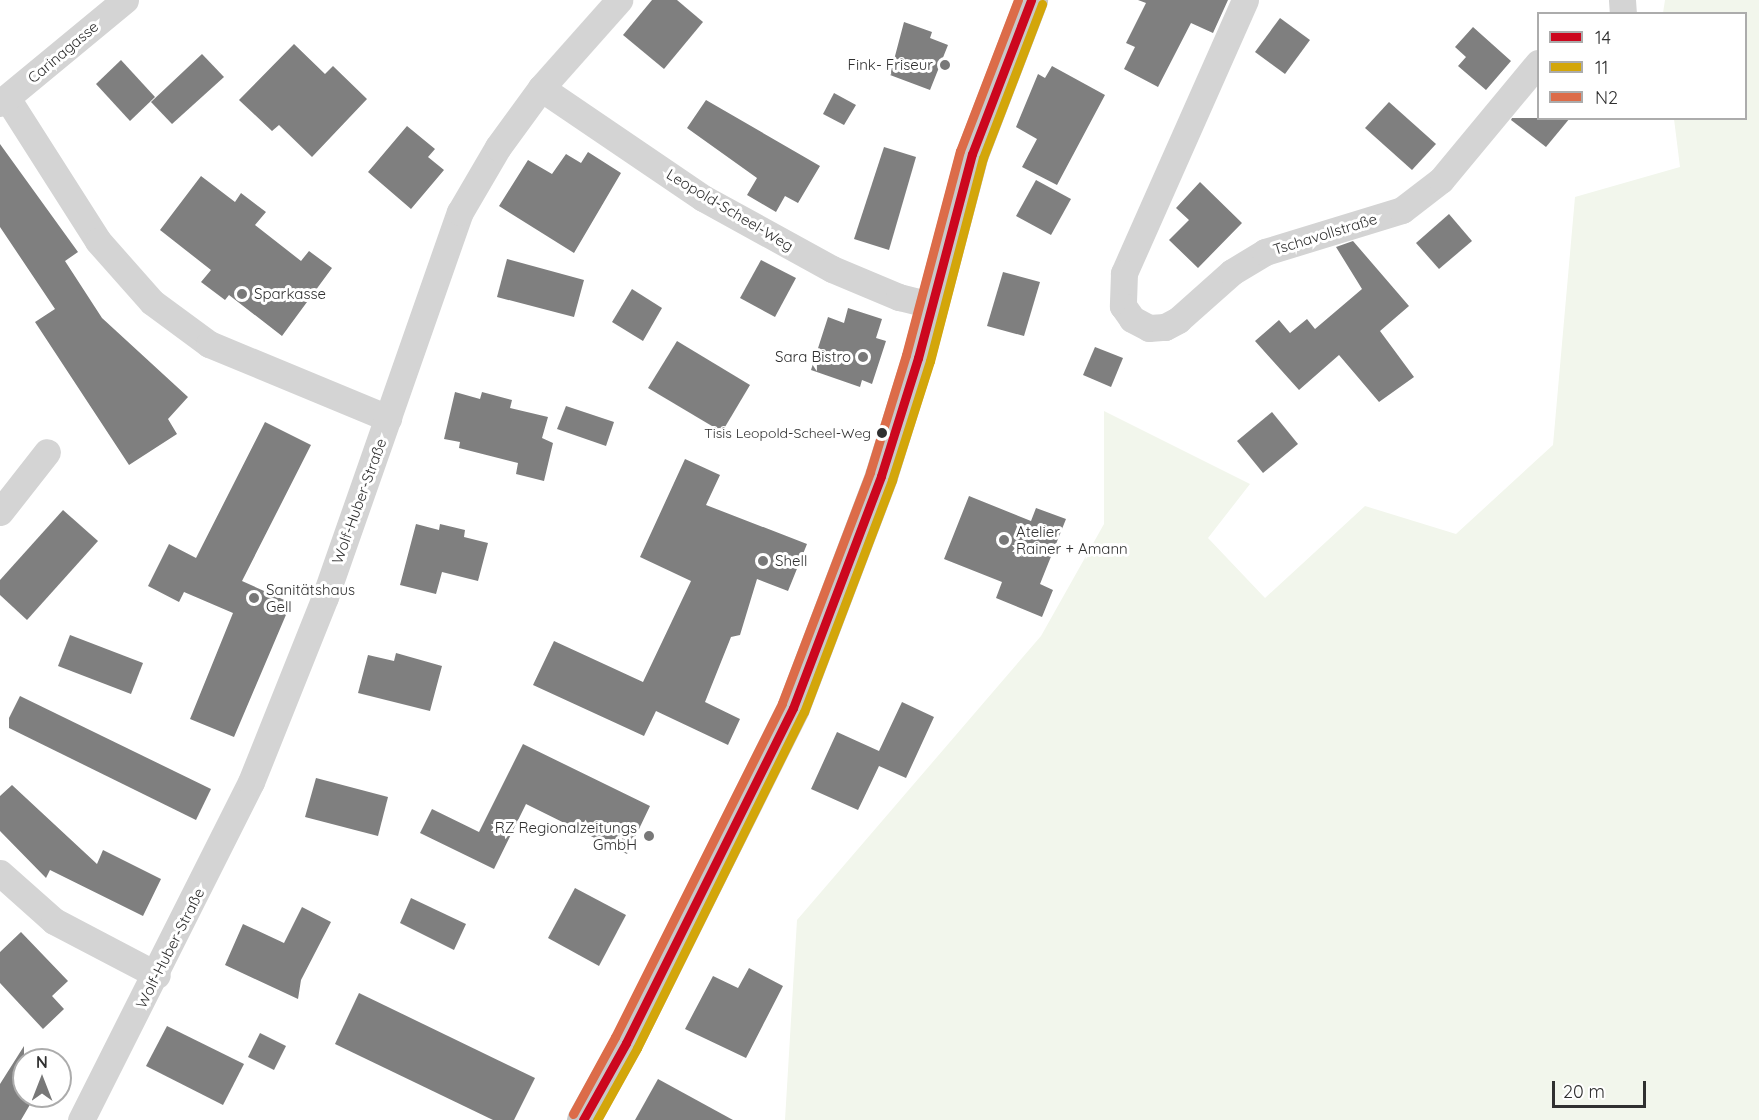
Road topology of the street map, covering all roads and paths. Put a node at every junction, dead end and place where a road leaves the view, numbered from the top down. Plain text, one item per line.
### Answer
1 (125, 0) edge
2 (619, 0) edge
3 (1031, 0) edge
4 (1245, 0) edge
5 (1537, 65) edge
6 (541, 88) junction
7 (4, 100) edge
8 (932, 305) junction
9 (388, 418) junction
10 (47, 452) dead end
11 (0, 512) edge
12 (0, 873) edge
13 (157, 975) junction
14 (81, 1120) edge
15 (583, 1120) edge

1 - 7 street, Carinagasse
2 - 6 street, Wolf-Huber-Straße
3 - 8 main road
4 - 5 street, Tschavollstraße
6 - 8 street, Leopold-Scheel-Weg
6 - 9 street, Wolf-Huber-Straße
7 - 9 street
8 - 15 main road
9 - 13 street, Wolf-Huber-Straße
10 - 11 street
12 - 13 street
13 - 14 street, Wolf-Huber-Straße

